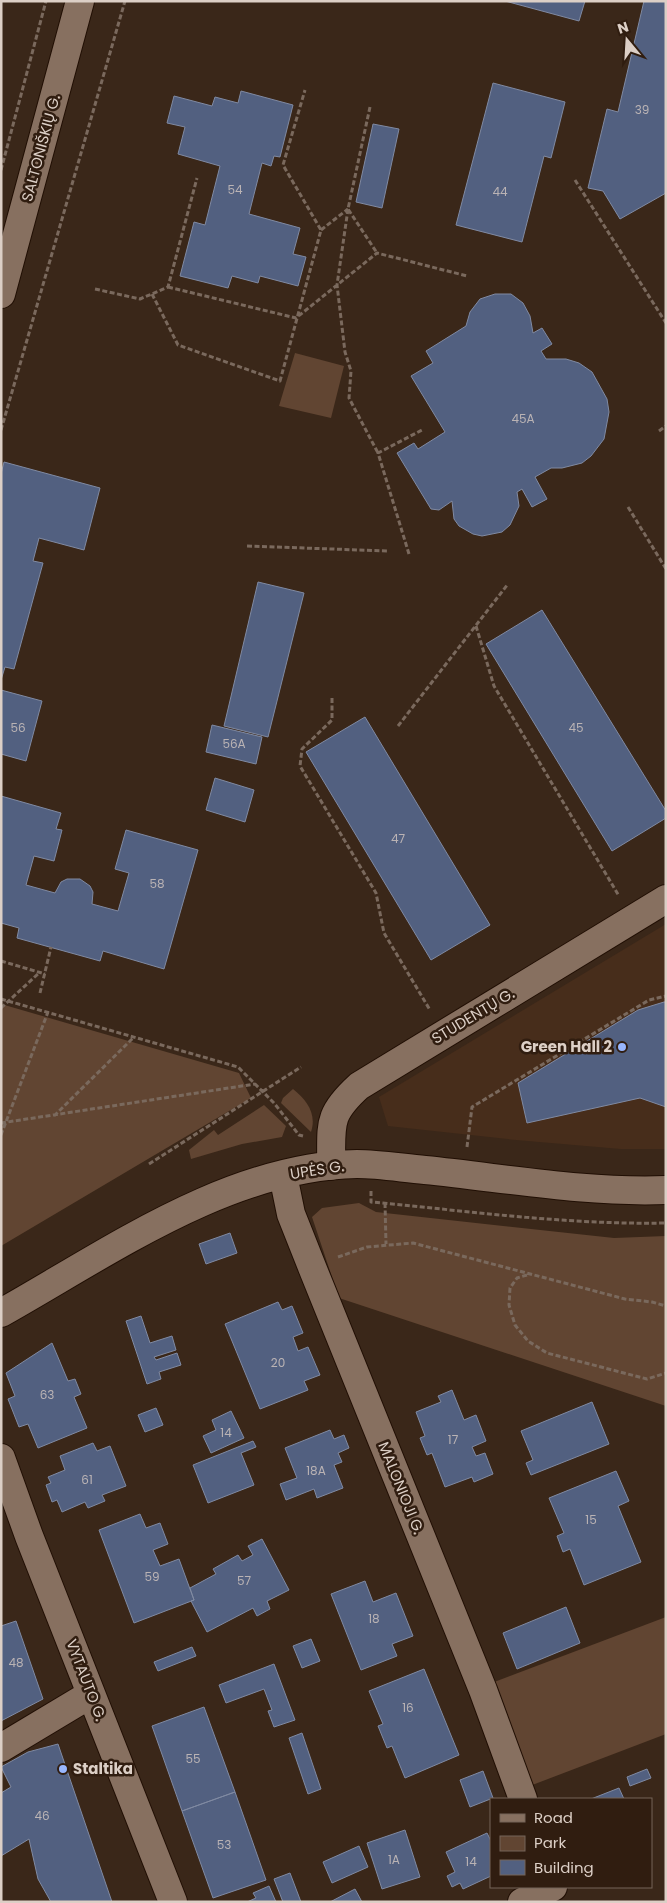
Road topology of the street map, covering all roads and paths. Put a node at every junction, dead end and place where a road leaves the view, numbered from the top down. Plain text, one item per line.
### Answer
1 (46, 1) edge
2 (80, 1) edge
3 (125, 1) edge
4 (305, 90) dead end
5 (370, 107) dead end
6 (1, 170) edge
7 (197, 178) dead end
8 (575, 180) dead end
9 (348, 209) junction
10 (320, 230) junction
11 (377, 253) junction
12 (467, 276) dead end
13 (337, 285) junction
14 (168, 287) junction
15 (95, 289) dead end
16 (1, 294) edge
17 (152, 294) junction
18 (296, 318) junction
19 (666, 323) edge
20 (666, 426) edge
21 (1, 430) edge
22 (422, 430) dead end
23 (659, 431) dead end
24 (378, 453) junction
25 (628, 507) dead end
26 (246, 546) dead end
27 (388, 551) dead end
28 (409, 554) dead end
29 (666, 569) edge
30 (508, 584) dead end
31 (476, 626) junction
32 (332, 698) dead end
33 (398, 726) dead end
34 (666, 899) edge
35 (633, 919) junction
36 (51, 947) dead end
37 (1, 961) edge
38 (39, 973) junction
39 (45, 974) junction
40 (40, 993) dead end
41 (666, 996) edge
42 (1, 999) edge
43 (9, 1001) junction
44 (1, 1008) edge
45 (48, 1012) junction
46 (444, 1034) junction
47 (133, 1038) junction
48 (301, 1067) dead end
49 (255, 1084) junction
50 (264, 1093) junction
51 (53, 1116) junction
52 (6, 1122) junction
53 (1, 1123) edge
54 (1, 1135) edge
55 (332, 1137) junction
56 (149, 1164) dead end
57 (331, 1166) junction
58 (464, 1174) junction
59 (283, 1175) junction
60 (666, 1190) edge
61 (385, 1203) dead end
62 (386, 1244) junction
63 (312, 1267) junction
64 (528, 1274) junction
65 (666, 1306) edge
66 (1, 1313) edge
67 (666, 1373) edge
68 (1, 1458) edge
69 (91, 1694) junction
70 (1, 1748) edge
71 (523, 1798) edge
72 (552, 1888) edge
73 (555, 1888) edge
74 (173, 1902) edge
75 (522, 1902) edge
76 (562, 1902) edge

1 - 6 path
2 - 16 street, SALTONIŠKIŲ G.
3 - 21 path
4 - 10 path
5 - 9 path
7 - 14 path
8 - 19 path
9 - 10 path
9 - 11 path
9 - 13 path
10 - 18 path
11 - 12 path
11 - 13 path
13 - 18 path
13 - 24 path
14 - 17 path
14 - 18 path
15 - 17 path
17 - 18 path
20 - 23 path
22 - 24 path
24 - 28 path
25 - 29 path
26 - 27 path
30 - 31 path
31 - 33 path
31 - 35 path
32 - 46 path
34 - 35 street, STUDENTŲ G.
35 - 46 street, STUDENTŲ G.
36 - 39 path
37 - 38 path
38 - 39 path
38 - 43 path
39 - 40 path
41 - 58 path
42 - 43 path
43 - 44 path
43 - 45 path
45 - 47 path
45 - 52 path
46 - 55 street, STUDENTŲ G.
47 - 49 path
47 - 51 path
48 - 50 path
49 - 50 path
49 - 51 path
50 - 55 path
50 - 56 path
51 - 52 path
52 - 53 path
52 - 54 path
55 - 57 street, STUDENTŲ G.
57 - 58 street, UPĖS G.
57 - 59 street, UPĖS G.
58 - 60 street, UPĖS G.
59 - 63 street, MALONIOJI G.
59 - 66 street, UPĖS G.
61 - 62 path
62 - 63 path
62 - 64 path
63 - 71 street, MALONIOJI G.
64 - 65 path
64 - 67 path
68 - 69 street, VYTAUTO G.
69 - 70 street
69 - 74 street, VYTAUTO G.
72 - 75 street
73 - 76 street

